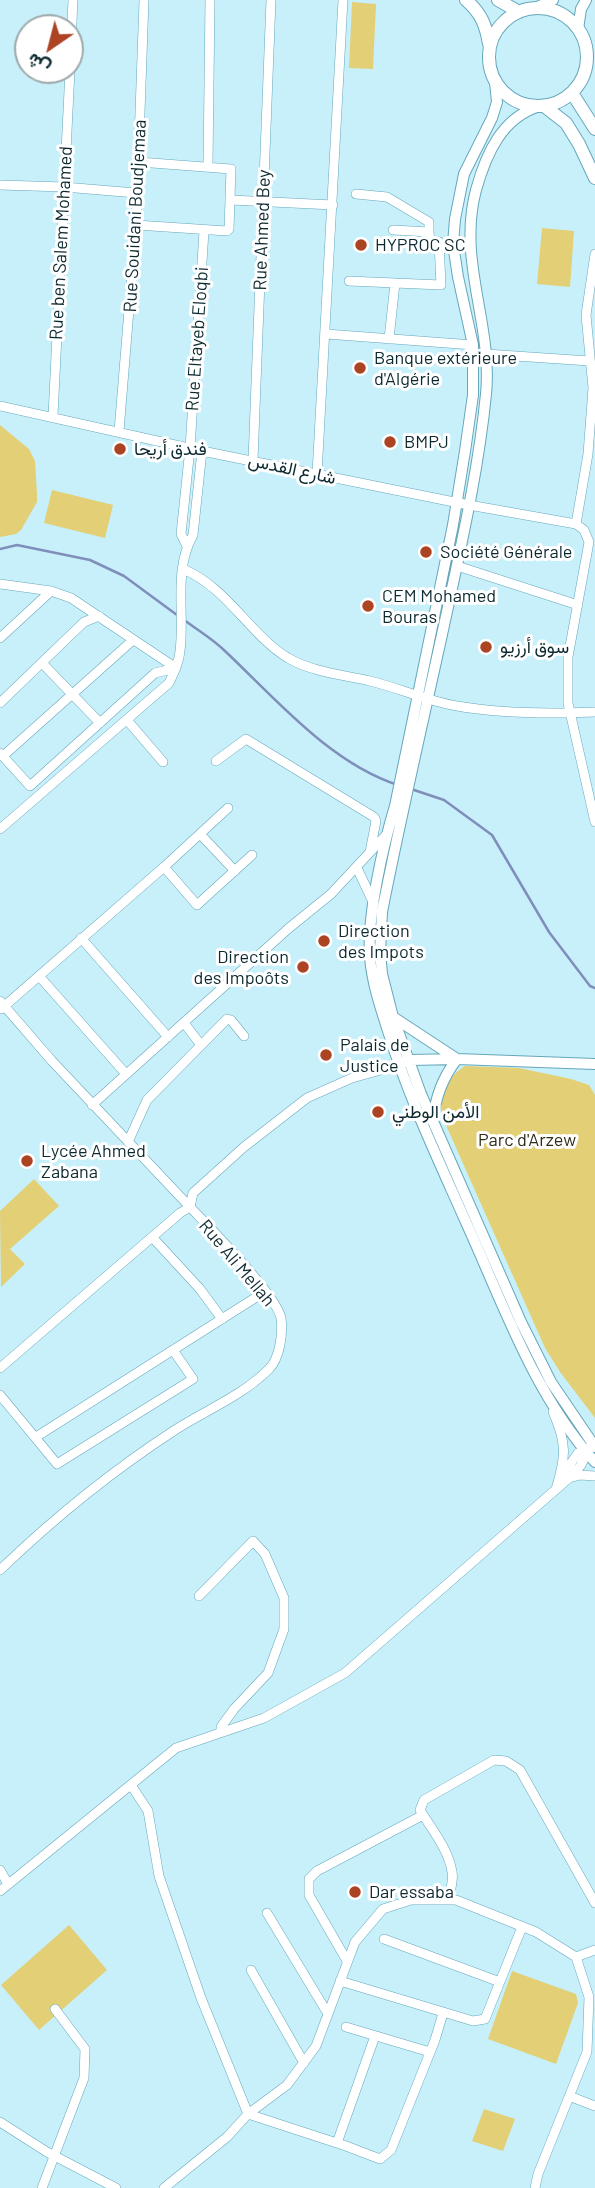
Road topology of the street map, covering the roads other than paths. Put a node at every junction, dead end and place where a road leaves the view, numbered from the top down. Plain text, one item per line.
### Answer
1 (144, 0) edge
2 (210, 0) edge
3 (271, 0) edge
4 (343, 0) edge
5 (466, 0) edge
6 (498, 0) edge
7 (553, 0) edge
8 (586, 0) edge
9 (535, 8) junction
10 (519, 12) junction
11 (578, 29) junction
12 (489, 48) junction
13 (495, 82) junction
14 (69, 84) edge
15 (572, 93) junction
16 (542, 106) junction
17 (595, 128) edge
18 (139, 162) junction
19 (208, 165) junction
20 (595, 178) edge
21 (0, 185) edge
22 (64, 187) junction
23 (136, 193) junction
24 (356, 194) dead end
25 (231, 200) junction
26 (263, 202) junction
27 (333, 205) junction
28 (136, 225) junction
29 (204, 230) junction
30 (393, 230) dead end
31 (429, 232) junction
32 (595, 254) edge
33 (349, 281) dead end
34 (395, 283) junction
35 (475, 292) junction
36 (462, 298) junction
37 (326, 334) junction
38 (389, 339) junction
39 (473, 345) junction
40 (486, 354) junction
41 (589, 361) junction
42 (0, 406) edge
43 (53, 416) junction
44 (119, 432) junction
45 (190, 448) junction
46 (202, 451) junction
47 (253, 460) junction
48 (317, 474) junction
49 (457, 503) junction
50 (470, 505) junction
51 (580, 527) junction
52 (187, 546) junction
53 (457, 566) junction
54 (183, 569) junction
55 (0, 584) edge
56 (51, 591) junction
57 (578, 605) junction
58 (99, 616) junction
59 (0, 638) edge
60 (134, 640) junction
61 (42, 663) junction
62 (176, 668) junction
63 (73, 694) junction
64 (417, 696) junction
65 (429, 699) junction
66 (0, 703) edge
67 (595, 712) edge
68 (571, 713) junction
69 (127, 720) junction
70 (100, 723) junction
71 (1, 755) edge
72 (216, 761) dead end
73 (163, 762) dead end
74 (408, 770) junction
75 (228, 808) dead end
76 (399, 808) junction
77 (594, 809) edge
78 (595, 822) edge
79 (0, 829) edge
80 (200, 834) junction
81 (386, 835) junction
82 (369, 854) junction
83 (252, 855) dead end
84 (164, 867) junction
85 (357, 868) junction
86 (235, 871) junction
87 (374, 905) junction
88 (81, 938) junction
89 (39, 976) junction
90 (2, 1006) edge
91 (393, 1017) junction
92 (184, 1023) junction
93 (244, 1036) dead end
94 (168, 1037) junction
95 (201, 1045) junction
96 (457, 1059) junction
97 (403, 1063) junction
98 (595, 1064) edge
99 (125, 1074) junction
100 (92, 1105) junction
101 (433, 1122) junction
102 (128, 1142) junction
103 (190, 1207) junction
104 (153, 1238) junction
105 (266, 1294) junction
106 (222, 1319) junction
107 (173, 1350) junction
108 (0, 1368) edge
109 (542, 1387) junction
110 (0, 1395) edge
111 (36, 1437) junction
112 (591, 1448) edge
113 (595, 1462) edge
114 (572, 1476) junction
115 (595, 1476) edge
116 (555, 1490) junction
117 (0, 1570) edge
118 (199, 1596) dead end
119 (221, 1732) junction
120 (131, 1785) junction
121 (423, 1815) junction
122 (0, 1870) edge
123 (4, 1887) edge
124 (448, 1900) junction
125 (594, 1900) edge
126 (267, 1913) dead end
127 (522, 1927) junction
128 (384, 1940) dead end
129 (595, 1950) edge
130 (576, 1957) junction
131 (347, 1961) junction
132 (251, 1970) dead end
133 (340, 1981) junction
134 (500, 1982) junction
135 (55, 2009) dead end
136 (443, 2013) junction
137 (328, 2014) junction
138 (346, 2027) dead end
139 (375, 2036) junction
140 (430, 2052) junction
141 (304, 2063) junction
142 (569, 2096) junction
143 (595, 2106) edge
144 (248, 2114) junction
145 (0, 2122) edge
146 (337, 2143) junction
147 (56, 2155) junction
148 (42, 2188) edge
149 (116, 2188) edge
150 (164, 2188) edge
151 (535, 2188) edge

1 - 18 street, Rue Souidani Boudjemaa
2 - 19 street
3 - 26 street, Rue Ahmed Bey
4 - 27 street
5 - 12 highway
6 - 10 highway
7 - 9 main road
8 - 11 main road
9 - 10 highway
9 - 11 highway
10 - 12 highway
11 - 15 highway
12 - 13 highway
13 - 16 highway
13 - 36 main road
14 - 22 street, Rue ben Salem Mohamed
15 - 16 highway
15 - 17 highway
16 - 20 highway
16 - 35 main road
18 - 19 street
18 - 23 street, Rue Souidani Boudjemaa
19 - 25 street
21 - 22 street
22 - 23 street
22 - 43 street, Rue ben Salem Mohamed
23 - 28 street, Rue Souidani Boudjemaa
24 - 31 street
25 - 26 street
25 - 29 street
26 - 27 street
26 - 47 street, Rue Ahmed Bey
27 - 37 street
28 - 29 street
28 - 44 street, Rue Souidani Boudjemaa
29 - 45 street, Rue Eltayeb Eloqbi
30 - 31 street
31 - 34 street
32 - 41 street
33 - 34 street
34 - 38 street
35 - 36 main road
35 - 40 main road
36 - 39 main road
37 - 38 street
37 - 48 street
38 - 39 street
39 - 49 main road
40 - 41 street
40 - 50 main road
41 - 51 street
42 - 43 street, شارع القدس
43 - 44 street, شارع القدس
44 - 45 street, شارع القدس
45 - 46 street, شارع القدس
45 - 52 street, Rue Eltayeb Eloqbi
46 - 47 street, شارع القدس
46 - 52 street
47 - 48 street, شارع القدس
48 - 49 street, شارع القدس
49 - 50 street, شارع القدس
49 - 64 main road
50 - 51 street, شارع القدس
50 - 53 main road
51 - 57 street
52 - 54 street
53 - 57 street
53 - 65 main road
54 - 62 street
54 - 64 street
55 - 56 street
56 - 58 street
56 - 59 street
57 - 68 street
58 - 60 street
58 - 61 street
60 - 62 street
60 - 63 street
61 - 63 street
61 - 66 street
62 - 69 street
62 - 70 street
63 - 70 street
63 - 71 street
64 - 65 street
64 - 74 main road
65 - 68 street
65 - 74 main road
67 - 68 street
68 - 77 street
69 - 73 street
69 - 79 street
70 - 71 street
72 - 82 street
74 - 76 main road
75 - 80 street
76 - 81 main road
76 - 91 main road
77 - 78 street
80 - 84 street
80 - 86 street
81 - 82 street
81 - 87 main road
82 - 85 street
83 - 86 street
84 - 86 street
84 - 88 street
85 - 87 street
85 - 92 street
87 - 97 main road
88 - 89 street
88 - 94 street
89 - 90 street
89 - 99 street
90 - 100 street
91 - 96 main road
91 - 97 main road
92 - 94 street
92 - 95 street
93 - 95 street
94 - 99 street
95 - 102 street
96 - 97 main road
96 - 98 main road
96 - 101 main road
97 - 101 main road
97 - 103 street, Rue Ali Mellah
97 - 109 main road
99 - 100 street
100 - 102 street
101 - 112 main road
102 - 103 street
103 - 104 street
103 - 105 street, Rue Ali Mellah
104 - 106 street
104 - 108 street
105 - 106 street
105 - 117 street, Rue Ali Mellah
106 - 107 street
107 - 111 street
107 - 111 street
109 - 112 main road
109 - 116 street
110 - 111 street
112 - 113 main road
112 - 114 street
112 - 116 street
114 - 115 street
114 - 116 street
116 - 119 street
118 - 119 street
119 - 120 street
120 - 123 street
120 - 144 street
121 - 124 street
121 - 125 street
121 - 131 street
122 - 123 street
124 - 127 street
124 - 131 street
126 - 137 street
127 - 130 street
127 - 134 street
128 - 134 street
129 - 130 street
130 - 142 street
131 - 133 street
132 - 141 street
133 - 136 street
133 - 137 street
134 - 136 street
135 - 147 street
136 - 140 street
137 - 141 street
138 - 139 street
139 - 140 street
139 - 146 street
140 - 146 street
141 - 144 street
142 - 143 street
142 - 151 street
144 - 146 street
144 - 150 street
145 - 147 street
147 - 148 street
147 - 149 street

